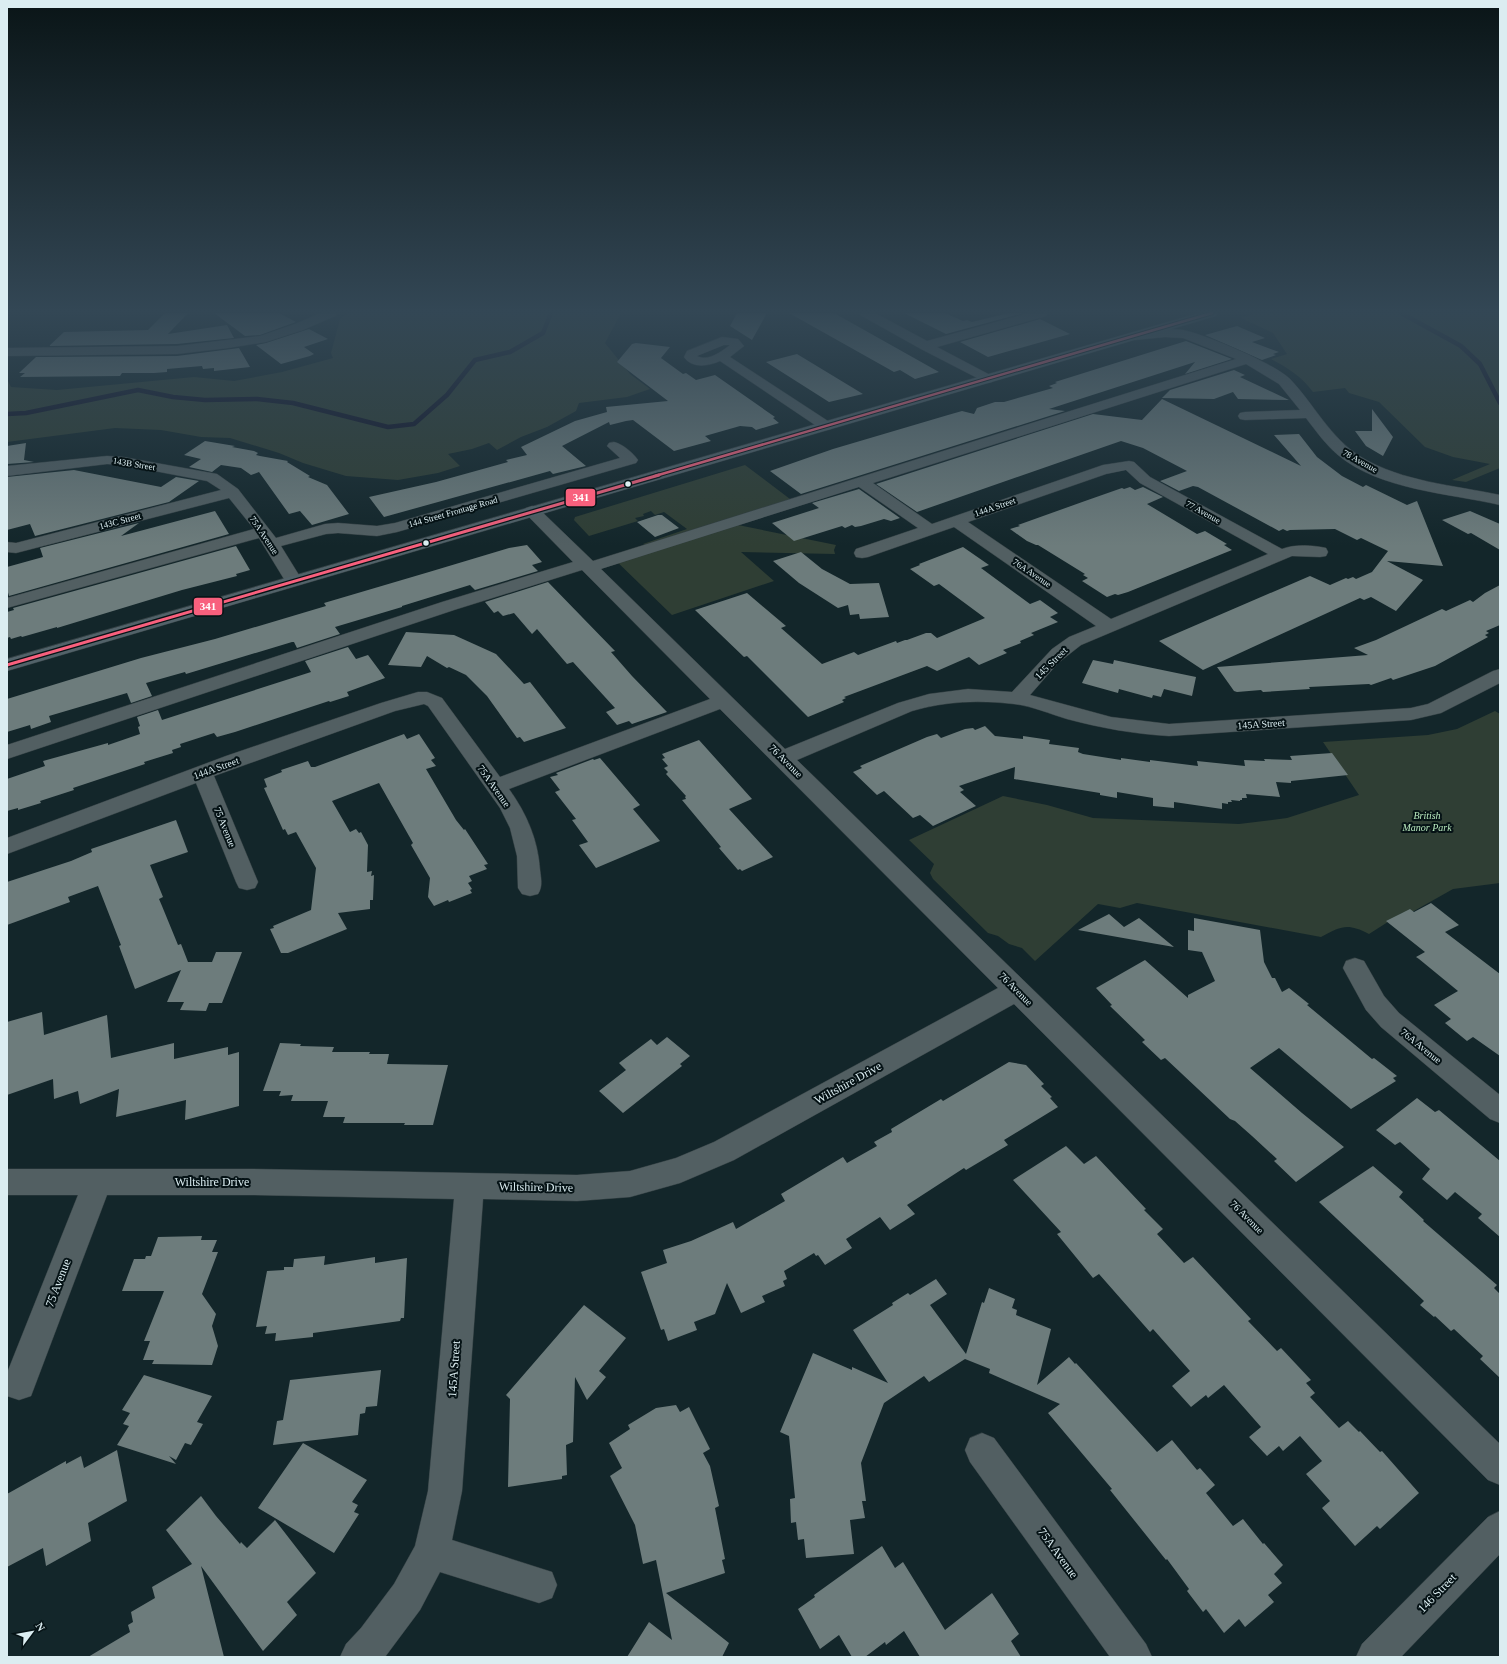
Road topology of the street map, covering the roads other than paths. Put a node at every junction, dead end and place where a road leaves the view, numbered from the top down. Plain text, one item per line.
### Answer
1 (773, 391) edge
2 (947, 391) edge
3 (1150, 391) edge
4 (1291, 391) edge
5 (1310, 414) junction
6 (1244, 416) dead end
7 (826, 426) junction
8 (614, 446) dead end
9 (1129, 464) joint
10 (7, 471) edge
11 (862, 482) junction
12 (233, 492) junction
13 (1500, 500) edge
14 (532, 511) junction
15 (955, 520) junction
16 (929, 529) junction
17 (267, 538) junction
18 (7, 547) edge
19 (1320, 552) dead end
20 (862, 553) dead end
21 (1281, 555) junction
22 (588, 565) junction
23 (294, 580) junction
24 (7, 603) edge
25 (1110, 626) junction
26 (7, 665) edge
27 (1500, 675) edge
28 (427, 698) joint
29 (1017, 698) junction
30 (724, 700) junction
31 (7, 752) edge
32 (782, 758) junction
33 (202, 773) junction
34 (495, 787) junction
35 (7, 846) edge
36 (247, 882) dead end
37 (530, 888) dead end
38 (1355, 968) dead end
39 (1017, 990) junction
40 (1500, 1111) edge
41 (7, 1182) edge
42 (98, 1182) junction
43 (470, 1185) junction
44 (19, 1384) dead end
45 (982, 1450) dead end
46 (1500, 1468) edge
47 (1500, 1529) edge
48 (432, 1552) junction
49 (539, 1585) dead end
50 (359, 1657) edge
51 (1133, 1657) edge
52 (1375, 1657) edge

1 - 7 street
2 - 7 main road
3 - 11 street
4 - 5 street, 78 Avenue
5 - 6 street
5 - 13 street, 78 Avenue
7 - 14 main road
8 - 17 street, 144 Street Frontage Road
9 - 15 street, 144A Street
9 - 21 street, 77 Avenue
10 - 12 street, 143B Street
11 - 16 street
11 - 22 street
12 - 17 street, 75A Avenue
12 - 18 street, 143C Street
14 - 22 street, 76 Avenue
14 - 23 main road
15 - 16 street, 144A Street
15 - 25 street, 76A Avenue
16 - 20 street, 144A Street
17 - 23 street, 75A Avenue
17 - 24 street, 144 Street Frontage Road
19 - 21 street, 145 Street
21 - 25 street, 145 Street
22 - 30 street, 76 Avenue
22 - 31 street
23 - 26 main road
25 - 29 street, 145 Street
27 - 29 street, 145A Street
28 - 33 street, 144A Street
28 - 34 street, 75A Avenue
29 - 32 street
30 - 32 street, 76 Avenue
30 - 34 street
32 - 39 street, 76 Avenue
33 - 35 street, 144A Street
33 - 36 street, 75 Avenue
34 - 37 street, 75A Avenue
38 - 40 street, 76A Avenue
39 - 43 street, Wiltshire Drive
39 - 46 street, 76 Avenue
41 - 42 street, Wiltshire Drive
42 - 43 street, Wiltshire Drive
42 - 44 street, 75 Avenue
43 - 48 street, 145A Street
45 - 51 street, 75A Avenue
47 - 52 street, 146 Street
48 - 49 street
48 - 50 street, 145A Street

